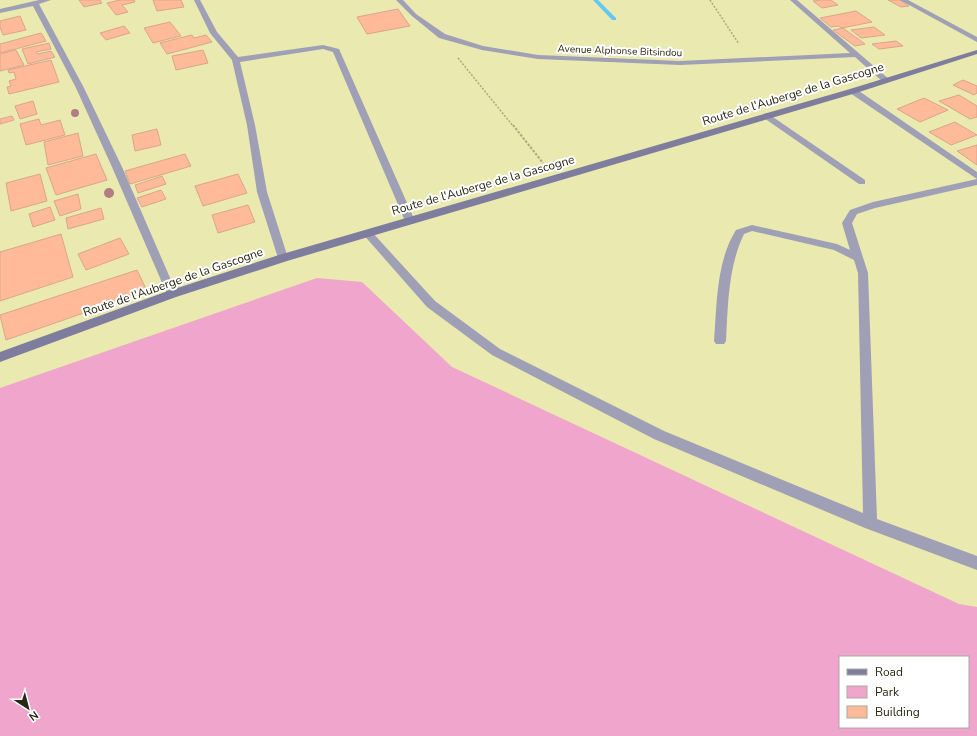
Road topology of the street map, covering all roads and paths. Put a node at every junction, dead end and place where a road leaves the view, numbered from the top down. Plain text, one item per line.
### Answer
1 (48, 0) edge
2 (197, 0) edge
3 (399, 0) edge
4 (710, 0) edge
5 (793, 0) edge
6 (903, 0) edge
7 (35, 3) junction
8 (0, 11) edge
9 (442, 36) junction
10 (977, 40) edge
11 (977, 52) edge
12 (856, 55) junction
13 (236, 60) junction
14 (750, 60) junction
15 (886, 80) junction
16 (853, 91) junction
17 (767, 116) junction
18 (977, 176) edge
19 (554, 178) junction
20 (862, 182) dead end
21 (977, 182) edge
22 (410, 221) junction
23 (367, 233) junction
24 (283, 258) junction
25 (858, 258) junction
26 (172, 294) junction
27 (720, 341) dead end
28 (0, 357) edge
29 (870, 523) junction
30 (977, 563) edge

1 - 7 street
2 - 13 street
3 - 9 street, Avenue Alphonse Bitsindou
4 - 14 path
5 - 12 street
6 - 10 street
7 - 8 street
7 - 26 street
9 - 14 street, Avenue Alphonse Bitsindou
9 - 19 path
11 - 15 street, Route de l'Auberge de la Gascogne
12 - 14 street, Avenue Alphonse Bitsindou
12 - 15 street
13 - 22 street
13 - 24 street
15 - 16 street, Route de l'Auberge de la Gascogne
16 - 17 street, Route de l'Auberge de la Gascogne
16 - 18 street
17 - 19 street, Route de l'Auberge de la Gascogne
17 - 20 street
19 - 22 street, Route de l'Auberge de la Gascogne
21 - 25 street
22 - 23 street, Route de l'Auberge de la Gascogne
23 - 24 street, Route de l'Auberge de la Gascogne
23 - 29 street
24 - 26 street, Route de l'Auberge de la Gascogne
25 - 27 street
25 - 29 street
26 - 28 street, Route de l'Auberge de la Gascogne
29 - 30 street

